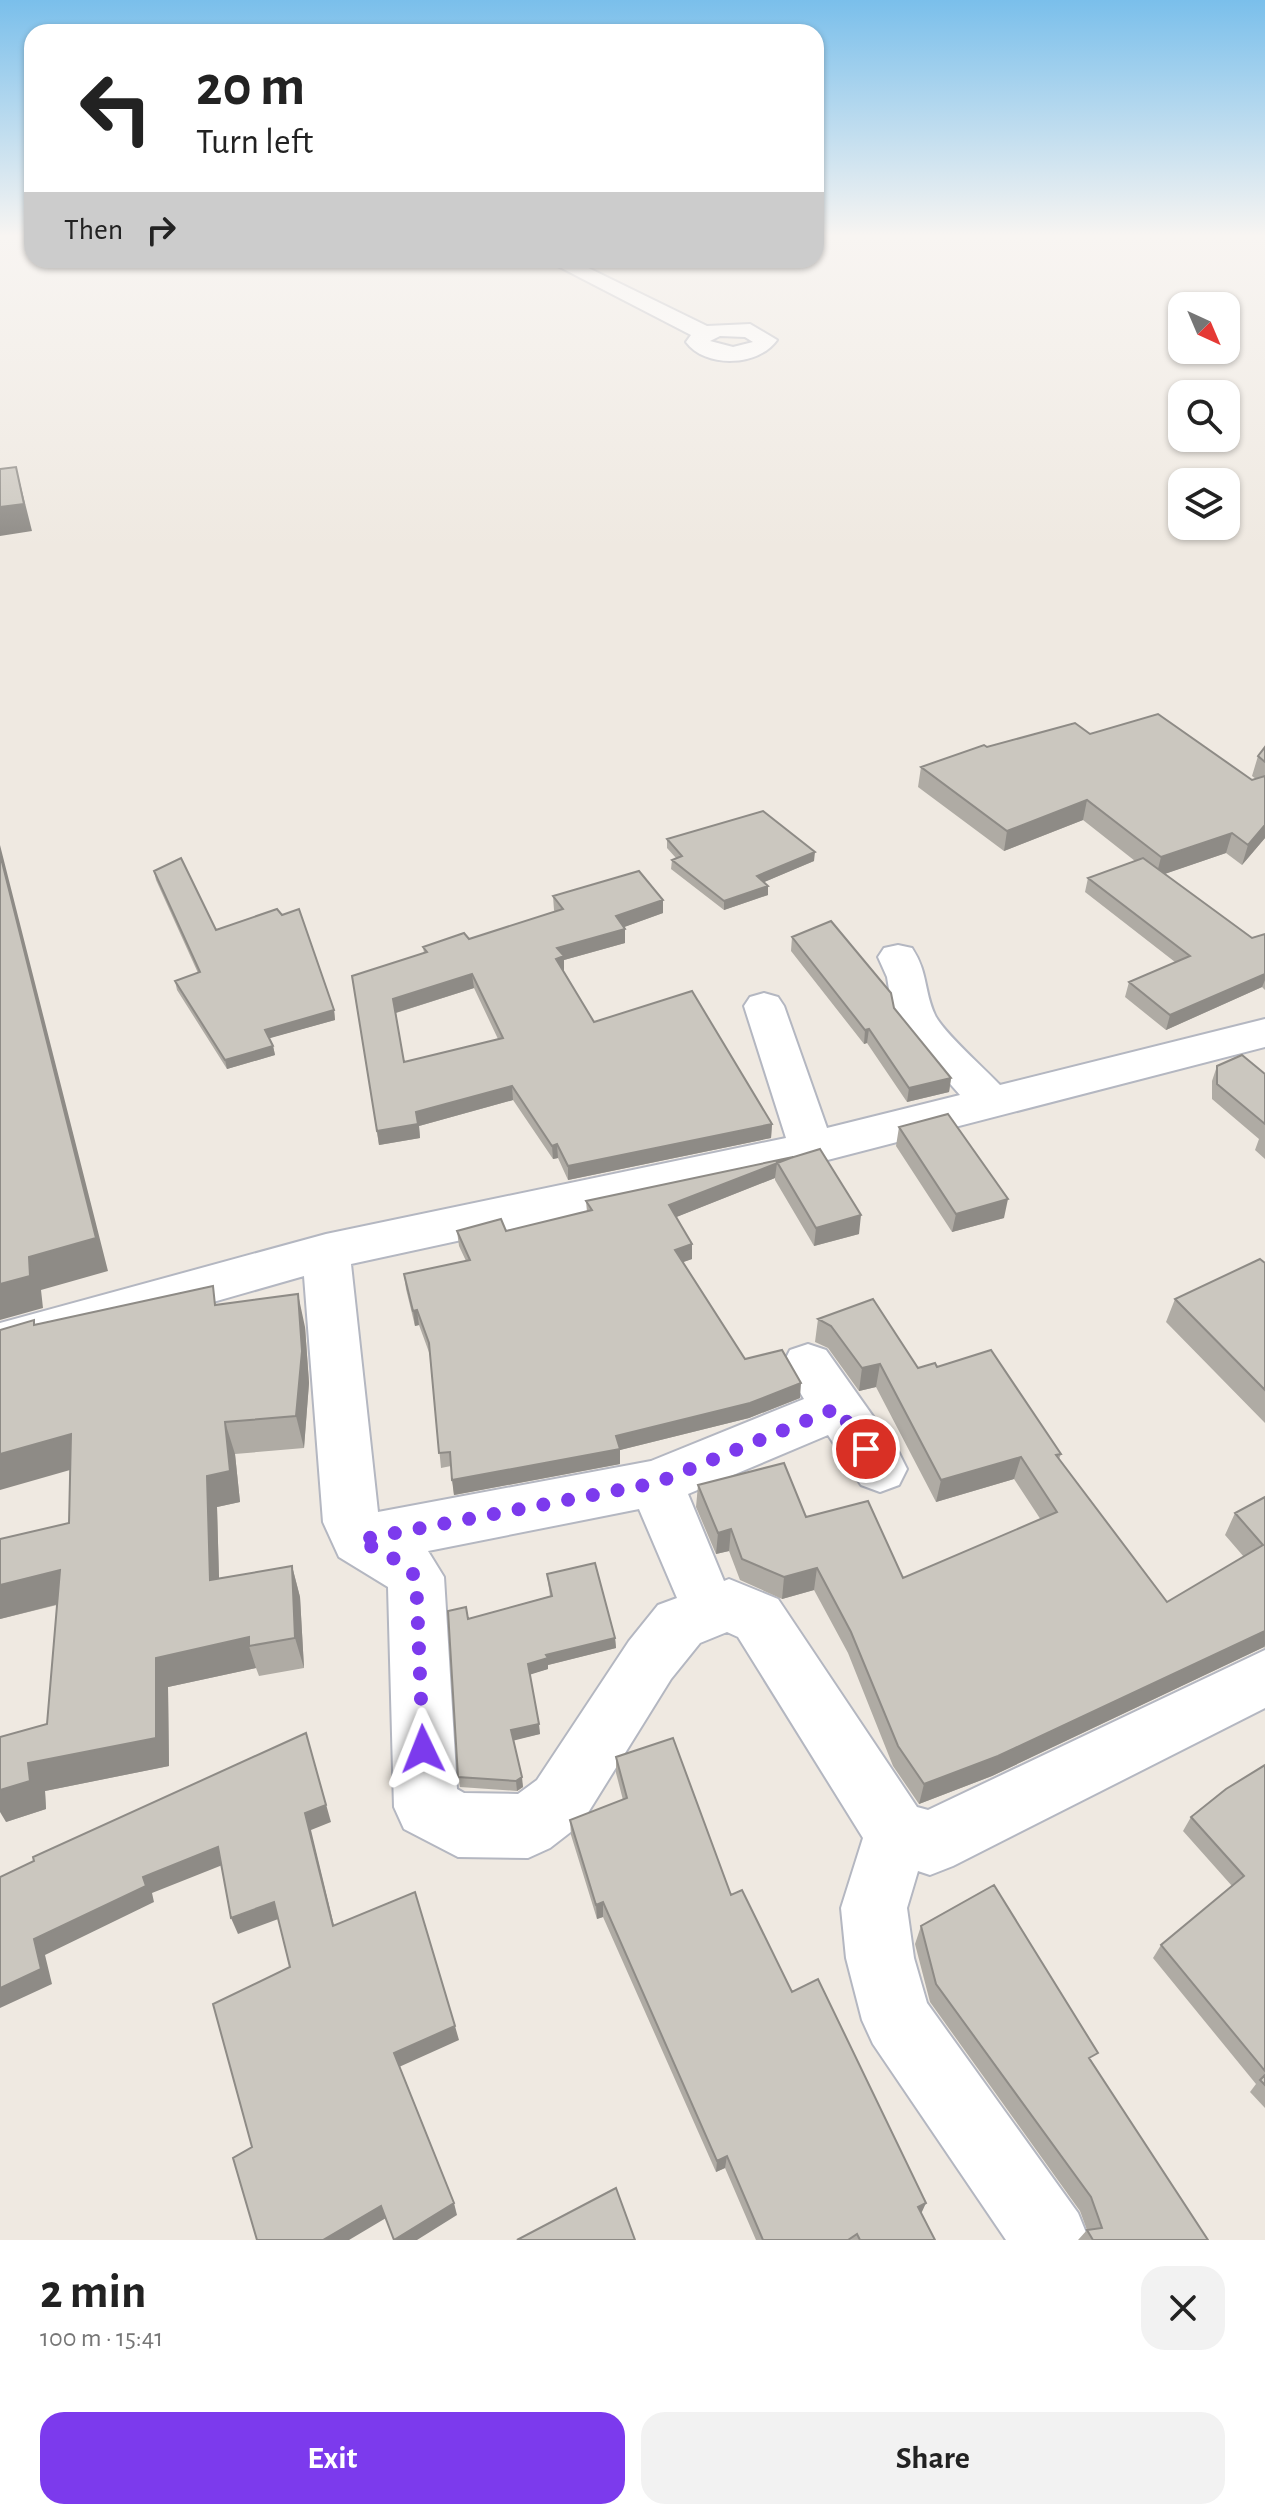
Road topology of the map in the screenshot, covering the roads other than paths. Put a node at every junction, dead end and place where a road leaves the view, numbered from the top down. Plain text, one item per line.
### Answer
1 (699, 340) edge
2 (766, 340) edge
3 (898, 957) dead end
4 (764, 1006) dead end
5 (1265, 1033) edge
6 (990, 1101) junction
7 (812, 1148) junction
8 (326, 1252) junction
9 (0, 1343) edge
10 (808, 1364) dead end
11 (837, 1408) junction
12 (880, 1469) dead end
13 (656, 1483) junction
14 (359, 1540) junction
15 (696, 1580) dead end
16 (1265, 1678) edge
17 (897, 1833) junction
18 (1051, 2240) edge

1 - 2 street
3 - 6 street
4 - 7 street
5 - 6 street
6 - 7 street
7 - 8 street
8 - 9 street
8 - 14 street
10 - 11 street
11 - 12 street
11 - 13 street
13 - 14 street
13 - 15 street
14 - 17 street
16 - 17 street
17 - 18 street

